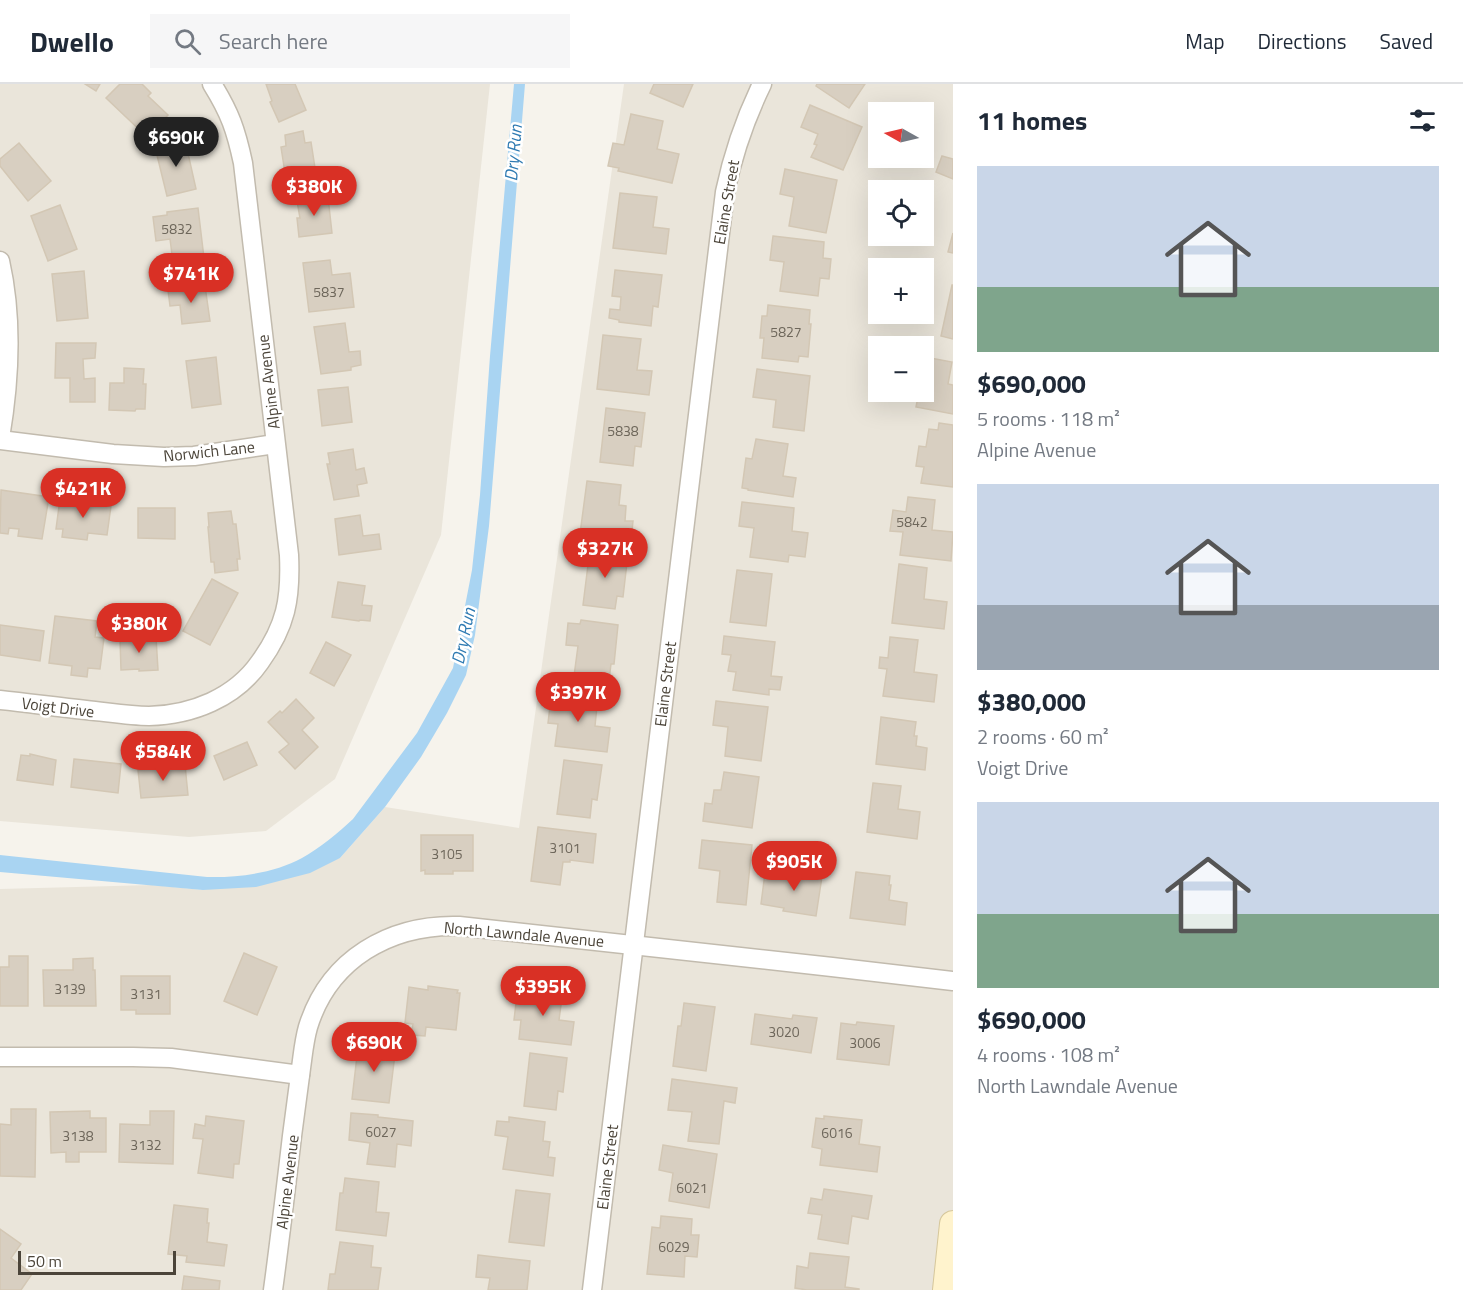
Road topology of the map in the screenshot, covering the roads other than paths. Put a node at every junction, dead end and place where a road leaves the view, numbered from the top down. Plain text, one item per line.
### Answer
1 (212, 84) edge
2 (762, 84) edge
3 (0, 261) edge
4 (0, 439) edge
5 (275, 444) junction
6 (249, 676) joint
7 (0, 700) edge
8 (633, 945) junction
9 (953, 981) edge
10 (0, 1057) edge
11 (300, 1075) junction
12 (953, 1224) edge
13 (273, 1290) edge
14 (592, 1290) edge
15 (946, 1290) edge

1 - 5 street, Alpine Avenue
2 - 8 street, Elaine Street
3 - 4 street
4 - 5 street, Norwich Lane
5 - 6 street, Alpine Avenue
6 - 7 street, Voigt Drive
8 - 9 street, North Lawndale Avenue
8 - 11 street, North Lawndale Avenue
8 - 14 street, Elaine Street
10 - 11 street
11 - 13 street, Alpine Avenue
12 - 15 street

